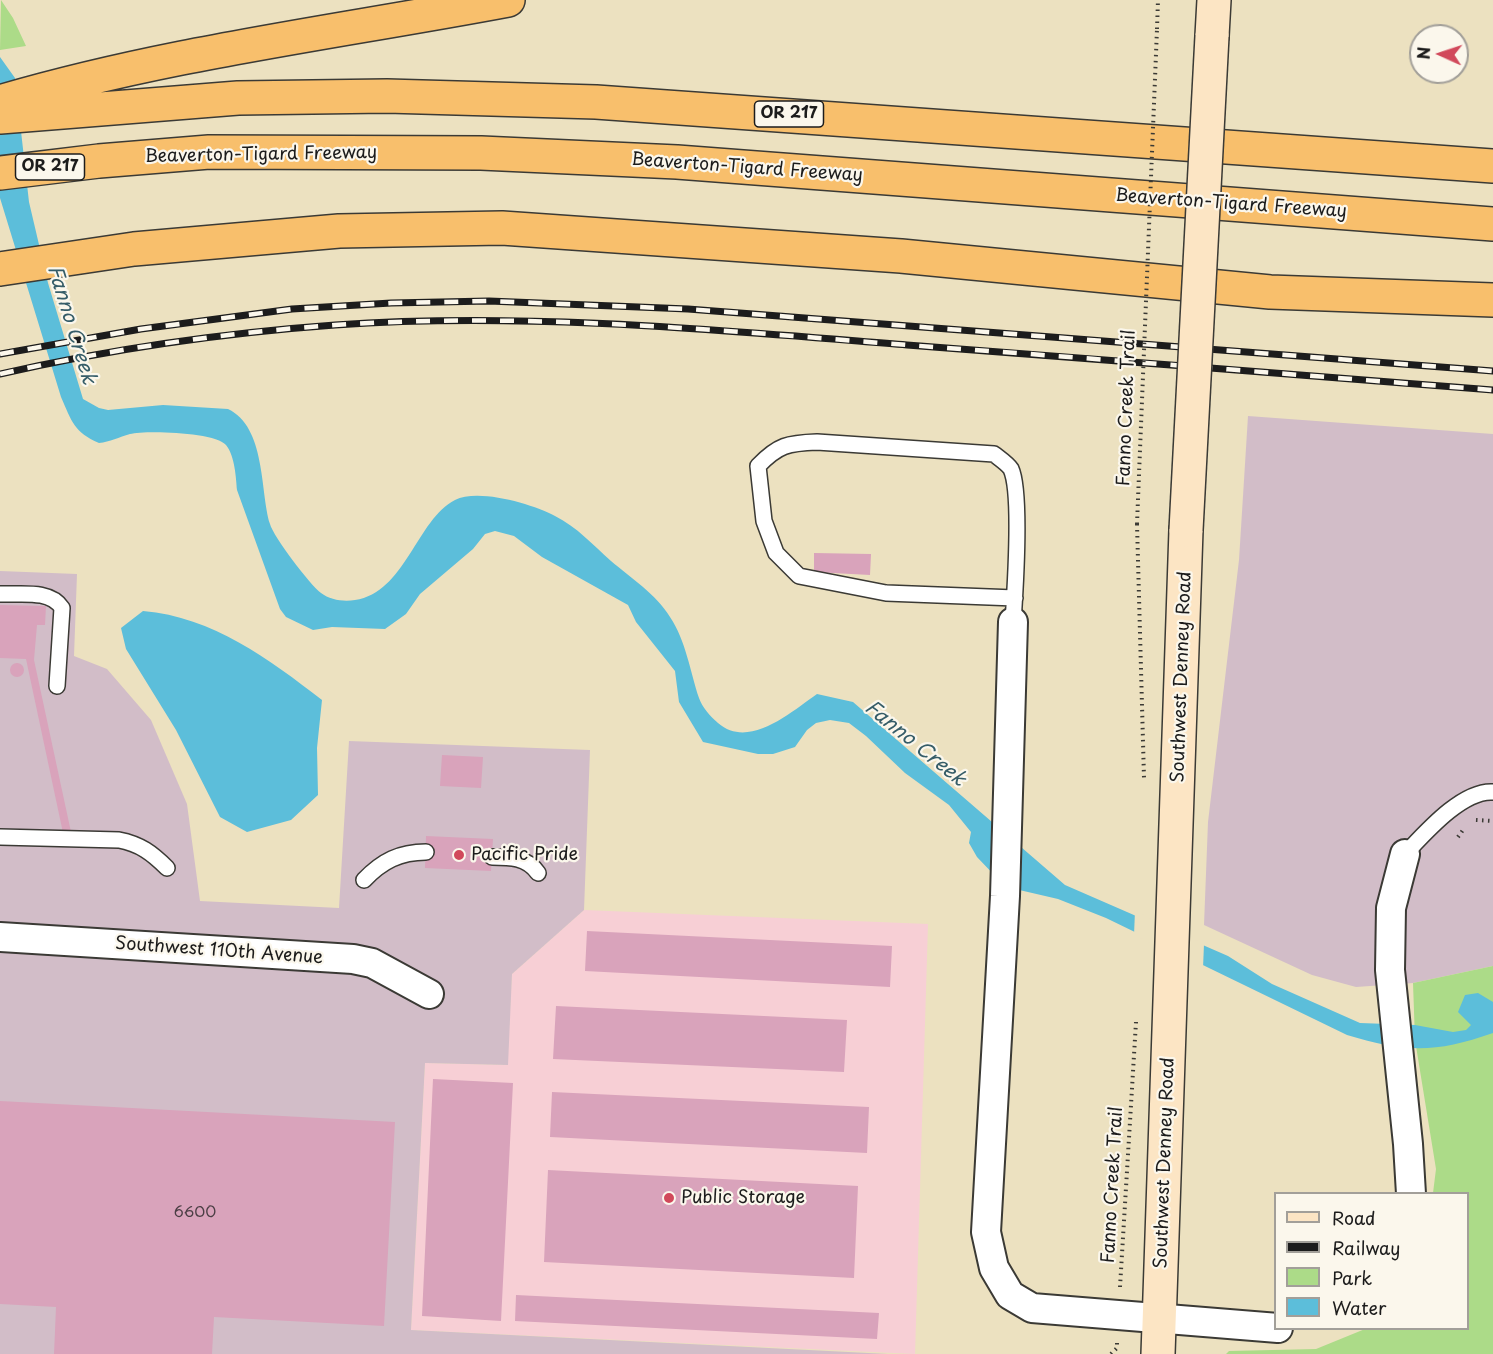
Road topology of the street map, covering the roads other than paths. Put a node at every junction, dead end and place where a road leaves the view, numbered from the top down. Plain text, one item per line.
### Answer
1 (508, 0) edge
2 (1214, 0) edge
3 (80, 94) junction
4 (0, 102) edge
5 (0, 117) edge
6 (1493, 166) edge
7 (0, 173) edge
8 (1493, 224) edge
9 (0, 269) edge
10 (1199, 285) junction
11 (1493, 300) edge
12 (0, 594) edge
13 (1014, 610) junction
14 (57, 686) dead end
15 (1493, 792) edge
16 (0, 837) edge
17 (426, 852) dead end
18 (1405, 855) joint
19 (492, 857) dead end
20 (167, 868) dead end
21 (538, 873) dead end
22 (364, 880) dead end
23 (0, 937) edge
24 (429, 994) dead end
25 (1411, 1192) edge
26 (1160, 1319) junction
27 (1274, 1329) edge
28 (1158, 1354) edge

1 - 3 highway
2 - 10 street, Southwest Denney Road, bridge
3 - 4 highway
3 - 5 highway, OR 217
3 - 6 highway, OR 217
7 - 8 highway, Beaverton-Tigard Freeway / OR 217
9 - 10 highway
10 - 11 highway
10 - 26 street, Southwest Denney Road, bridge
12 - 14 lane
13 - 13 lane
13 - 26 street
15 - 18 lane
16 - 20 lane
17 - 22 lane
18 - 25 street
19 - 21 lane
23 - 24 street, Southwest 110th Avenue
26 - 27 street
26 - 28 street, Southwest Denney Road

